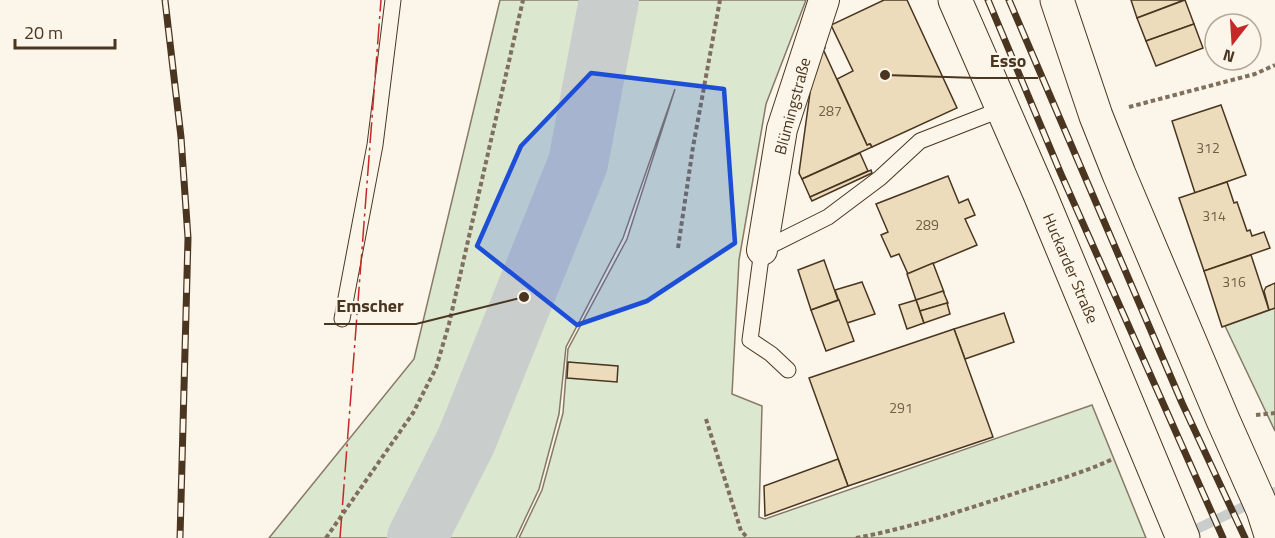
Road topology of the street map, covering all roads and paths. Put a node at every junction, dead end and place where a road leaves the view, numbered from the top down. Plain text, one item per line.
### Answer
1 (393, 0) edge
2 (523, 0) edge
3 (720, 0) edge
4 (824, 0) edge
5 (955, 0) edge
6 (1057, 0) edge
7 (1275, 65) edge
8 (1002, 109) junction
9 (1096, 116) junction
10 (678, 248) dead end
11 (762, 250) junction
12 (342, 319) dead end
13 (788, 370) dead end
14 (706, 419) dead end
15 (1144, 445) junction
16 (1271, 535) edge
17 (326, 538) edge
18 (748, 538) edge
19 (856, 538) edge
20 (1183, 538) edge

1 - 12 lane
2 - 17 path
3 - 10 path
4 - 11 street, Blümingstraße
5 - 8 main road, Huckarder Straße
6 - 9 main road
7 - 9 path
8 - 11 lane
8 - 15 main road, Huckarder Straße
9 - 16 main road
11 - 13 lane
14 - 18 path
15 - 19 path
15 - 20 main road, Huckarder Straße

